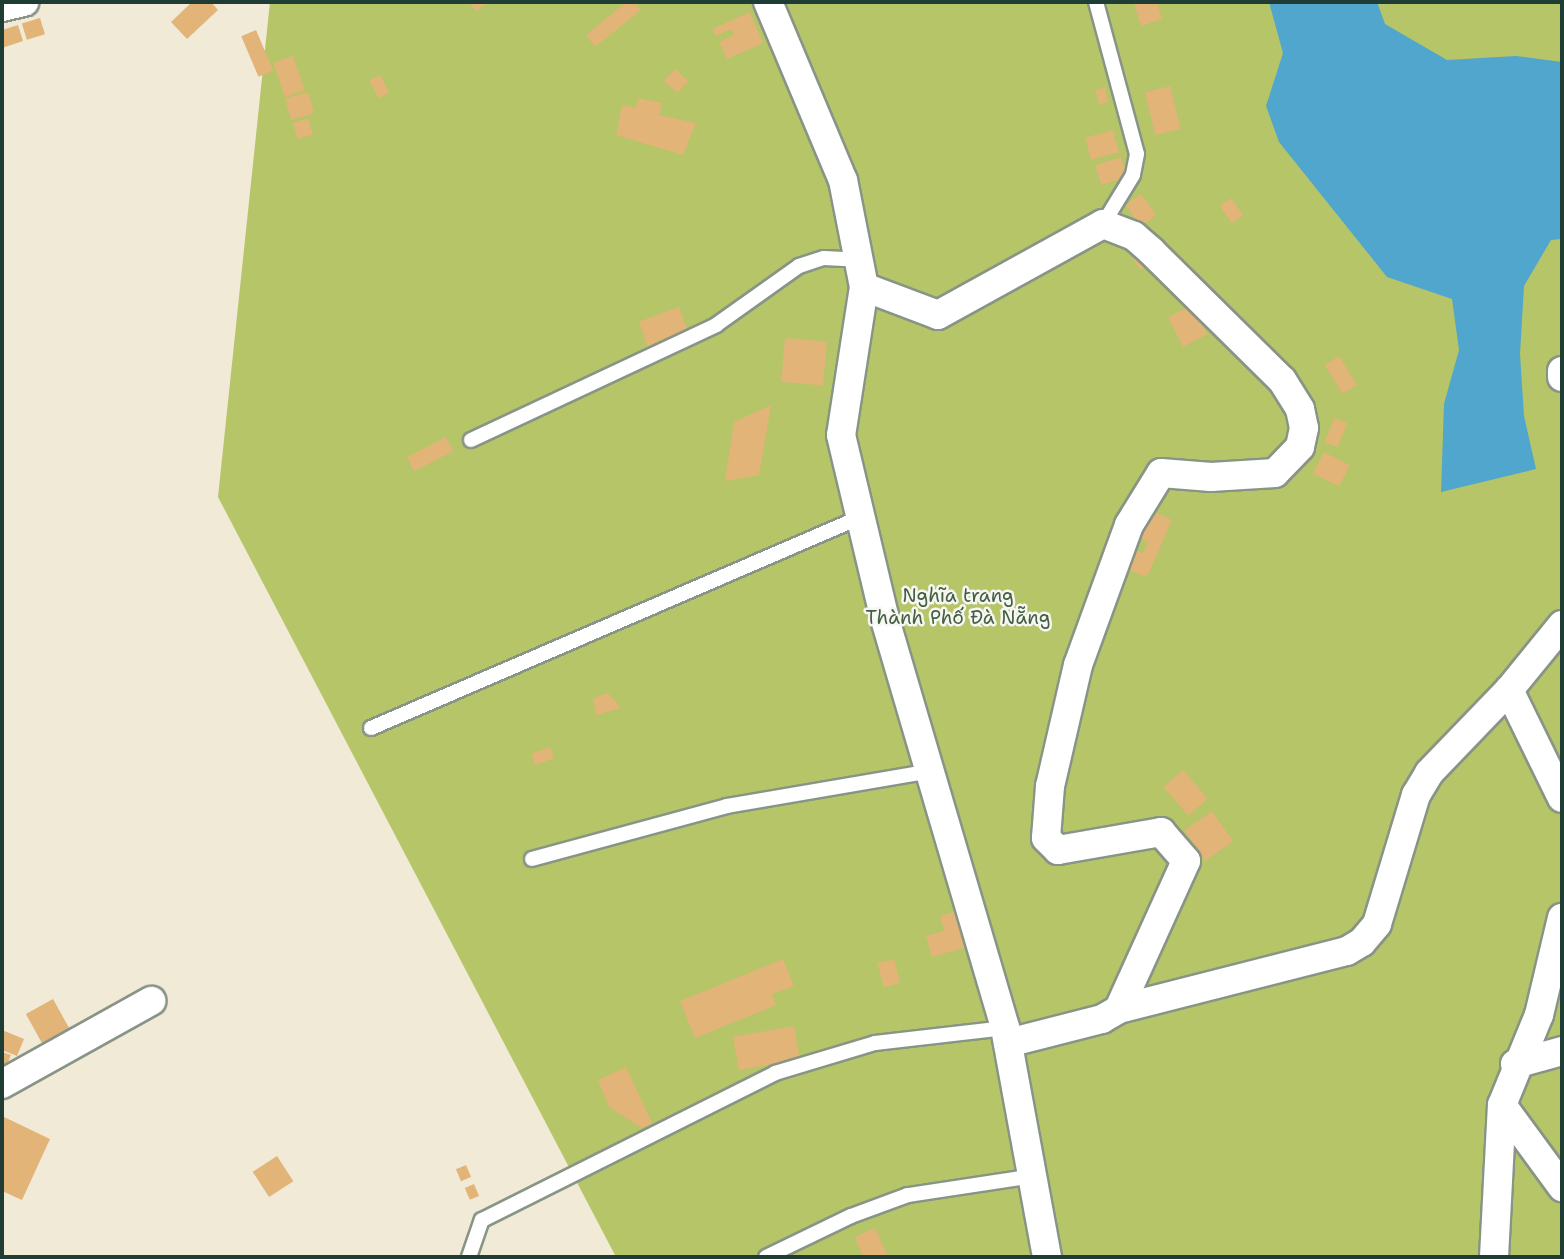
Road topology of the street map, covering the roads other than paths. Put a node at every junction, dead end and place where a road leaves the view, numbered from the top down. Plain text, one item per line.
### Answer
1 (24, 2) edge
2 (768, 2) edge
3 (1096, 2) edge
4 (2, 7) edge
5 (1103, 224) junction
6 (861, 274) junction
7 (1562, 371) edge
8 (1562, 377) edge
9 (471, 440) dead end
10 (860, 517) junction
11 (1562, 625) edge
12 (1509, 690) junction
13 (371, 728) dead end
14 (931, 771) junction
15 (1562, 798) edge
16 (532, 859) dead end
17 (1562, 918) edge
18 (151, 1001) dead end
19 (1119, 1009) junction
20 (1007, 1035) junction
21 (1562, 1051) edge
22 (1515, 1064) junction
23 (2, 1084) edge
24 (1502, 1105) junction
25 (1033, 1176) junction
26 (1562, 1187) edge
27 (470, 1257) edge
28 (766, 1257) edge
29 (1047, 1257) edge
30 (1494, 1257) edge

1 - 4 street
2 - 6 street
3 - 5 lane
5 - 6 street
5 - 19 street
6 - 9 lane
6 - 10 street
7 - 8 street
10 - 13 lane
10 - 14 street
11 - 12 street
12 - 15 street
12 - 19 street
14 - 16 lane
14 - 20 street
17 - 22 street
18 - 23 street
19 - 20 street
20 - 25 street
20 - 27 lane
21 - 22 street
22 - 24 street
24 - 26 street
24 - 30 street
25 - 28 lane
25 - 29 street

